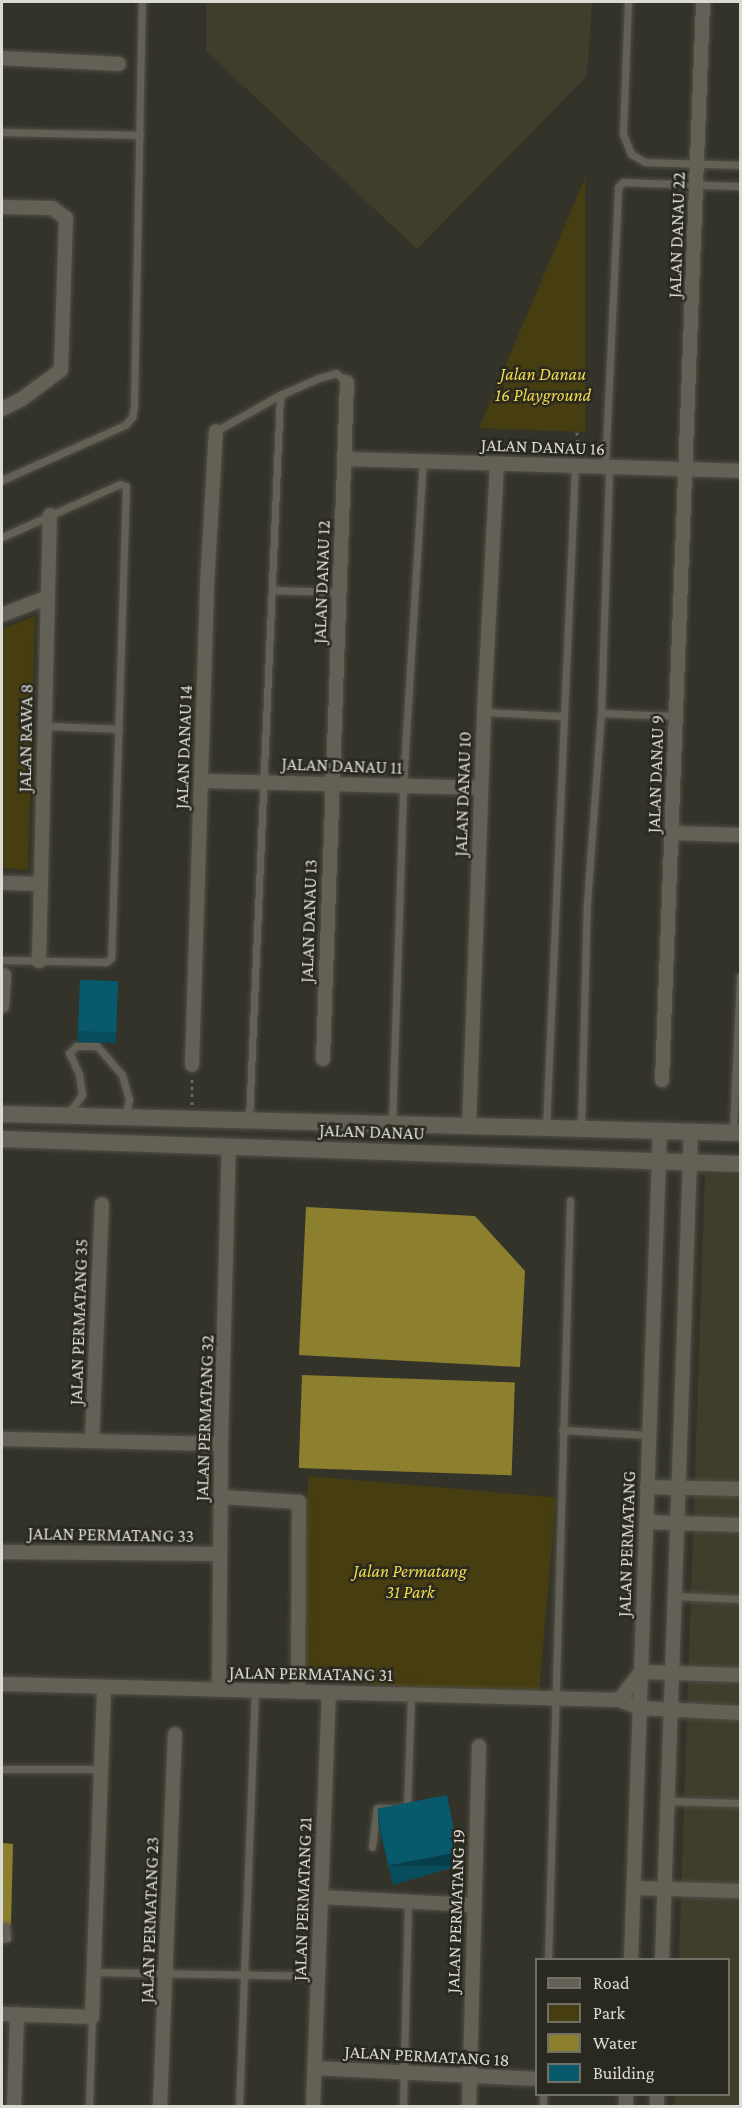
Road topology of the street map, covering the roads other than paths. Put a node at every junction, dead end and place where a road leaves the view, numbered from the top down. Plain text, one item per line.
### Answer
1 (142, 2) edge
2 (628, 2) edge
3 (703, 2) edge
4 (2, 58) edge
5 (119, 64) dead end
6 (2, 132) edge
7 (140, 135) junction
8 (698, 164) junction
9 (741, 165) edge
10 (697, 184) junction
11 (741, 186) edge
12 (2, 207) edge
13 (347, 382) joint
14 (280, 395) junction
15 (2, 409) edge
16 (216, 431) joint
17 (345, 459) junction
18 (423, 461) junction
19 (497, 464) junction
20 (576, 466) junction
21 (607, 467) junction
22 (686, 470) junction
23 (741, 471) edge
24 (2, 480) edge
25 (50, 515) junction
26 (2, 537) edge
27 (272, 590) junction
28 (340, 592) junction
29 (48, 597) junction
30 (2, 615) edge
31 (484, 712) junction
32 (601, 713) junction
33 (563, 716) junction
34 (676, 716) junction
35 (45, 726) junction
36 (119, 729) junction
37 (201, 781) junction
38 (262, 781) junction
39 (332, 783) junction
40 (403, 785) junction
41 (481, 788) junction
42 (672, 832) junction
43 (741, 835) edge
44 (2, 883) edge
45 (41, 884) junction
46 (2, 960) edge
47 (39, 961) junction
48 (4, 975) dead end
49 (741, 976) edge
50 (2, 1006) edge
51 (323, 1059) dead end
52 (192, 1065) road end
53 (662, 1080) dead end
54 (2, 1114) edge
55 (66, 1116) junction
56 (125, 1117) junction
57 (249, 1120) junction
58 (392, 1124) junction
59 (469, 1126) junction
60 (546, 1128) junction
61 (581, 1128) junction
62 (660, 1130) junction
63 (691, 1131) junction
64 (737, 1133) edge
65 (2, 1139) edge
66 (229, 1147) junction
67 (659, 1161) junction
68 (690, 1162) junction
69 (741, 1164) edge
70 (570, 1200) dead end
71 (102, 1204) dead end
72 (562, 1430) junction
73 (649, 1435) junction
74 (2, 1439) edge
75 (92, 1441) junction
76 (221, 1444) junction
77 (647, 1487) junction
78 (679, 1488) junction
79 (741, 1490) edge
80 (220, 1497) junction
81 (646, 1522) junction
82 (677, 1523) junction
83 (741, 1525) edge
84 (2, 1552) edge
85 (220, 1554) junction
86 (675, 1596) junction
87 (741, 1599) edge
88 (641, 1672) junction
89 (672, 1672) junction
90 (741, 1675) edge
91 (2, 1684) edge
92 (104, 1687) junction
93 (219, 1690) junction
94 (255, 1691) junction
95 (298, 1692) junction
96 (329, 1693) junction
97 (411, 1695) junction
98 (557, 1699) junction
99 (619, 1700) junction
100 (640, 1708) junction
101 (671, 1709) junction
102 (741, 1713) edge
103 (175, 1734) dead end
104 (479, 1746) dead end
105 (2, 1769) edge
106 (101, 1769) junction
107 (668, 1801) junction
108 (741, 1803) edge
109 (407, 1808) junction
110 (417, 1809) edge
111 (372, 1847) dead end
112 (634, 1888) junction
113 (664, 1889) junction
114 (741, 1891) edge
115 (321, 1897) junction
116 (408, 1904) junction
117 (474, 1905) junction
118 (6, 1927) dead end
119 (2, 1939) edge
120 (548, 1958) edge
121 (631, 1958) edge
122 (662, 1958) edge
123 (94, 1972) junction
124 (166, 1973) junction
125 (244, 1974) junction
126 (318, 1976) junction
127 (2, 2014) edge
128 (17, 2014) junction
129 (92, 2018) junction
130 (315, 2068) junction
131 (404, 2074) junction
132 (470, 2077) junction
133 (535, 2079) edge
134 (10, 2097) edge
135 (89, 2106) edge
136 (160, 2106) edge
137 (239, 2106) edge
138 (313, 2106) edge
139 (403, 2106) edge
140 (469, 2106) edge

1 - 7 lane
2 - 8 lane
3 - 8 street, JALAN DANAU 22
4 - 5 street
6 - 7 lane
7 - 24 lane
8 - 9 lane
8 - 10 street, JALAN DANAU 22
10 - 11 lane
10 - 21 lane
10 - 22 street, JALAN DANAU 22
12 - 15 street
13 - 14 lane
13 - 17 street, JALAN DANAU 12
14 - 16 lane
14 - 27 lane
16 - 37 street, JALAN DANAU 14
17 - 18 street, JALAN DANAU 16
17 - 28 street, JALAN DANAU 12
18 - 19 street, JALAN DANAU 16
18 - 40 lane
19 - 20 street, JALAN DANAU 16
19 - 31 street, JALAN DANAU 10
20 - 21 street, JALAN DANAU 16
20 - 33 lane
21 - 22 street, JALAN DANAU 16
21 - 32 lane
22 - 23 street, JALAN DANAU 16
22 - 34 street, JALAN DANAU 9
25 - 26 lane
25 - 29 street, JALAN RAWA 8
25 - 36 lane
27 - 28 lane
27 - 38 lane
28 - 39 street, JALAN DANAU 12
29 - 30 street
29 - 35 street, JALAN RAWA 8
31 - 33 lane
31 - 41 street, JALAN DANAU 10
32 - 34 lane
32 - 61 lane
33 - 60 lane
34 - 42 street, JALAN DANAU 9
35 - 36 lane
35 - 45 street, JALAN RAWA 8
36 - 47 lane
37 - 38 street, JALAN DANAU 11
37 - 52 street, JALAN DANAU 14
38 - 39 street, JALAN DANAU 11
38 - 57 lane
39 - 40 street, JALAN DANAU 11
39 - 51 street, JALAN DANAU 13
40 - 41 street, JALAN DANAU 11
40 - 58 lane
41 - 59 street, JALAN DANAU 10
42 - 43 street
42 - 53 street, JALAN DANAU 9
44 - 45 street
45 - 47 street, JALAN RAWA 8
46 - 47 lane
48 - 50 street
49 - 64 lane
54 - 55 street, JALAN DANAU
55 - 56 street, JALAN DANAU
55 - 56 lane
56 - 57 street, JALAN DANAU
57 - 58 street, JALAN DANAU
58 - 59 street, JALAN DANAU
59 - 60 street, JALAN DANAU
60 - 61 street, JALAN DANAU
61 - 62 street, JALAN DANAU
62 - 63 street, JALAN DANAU
62 - 67 street, JALAN PERMATANG
63 - 64 street, JALAN DANAU
63 - 68 street
65 - 66 street, JALAN DANAU
66 - 67 street, JALAN DANAU
66 - 76 street, JALAN PERMATANG 32
67 - 68 street, JALAN DANAU
67 - 73 street, JALAN PERMATANG
68 - 69 street, JALAN DANAU
68 - 78 street
70 - 72 lane
71 - 75 street, JALAN PERMATANG 35
72 - 73 lane
72 - 98 lane
73 - 77 street, JALAN PERMATANG
74 - 75 street
75 - 76 street
76 - 80 street, JALAN PERMATANG 32
77 - 78 street
77 - 81 street, JALAN PERMATANG
78 - 79 street
78 - 82 street
80 - 85 street, JALAN PERMATANG 32
80 - 95 street
81 - 82 street
81 - 88 street, JALAN PERMATANG
82 - 83 street
82 - 86 street
84 - 85 street, JALAN PERMATANG 33
85 - 93 street, JALAN PERMATANG 32
86 - 87 lane
86 - 89 street
88 - 89 street
88 - 99 street
88 - 100 street, JALAN PERMATANG
89 - 90 street
89 - 101 street
91 - 92 street, JALAN PERMATANG 31
92 - 93 street, JALAN PERMATANG 31
92 - 106 street
93 - 94 street, JALAN PERMATANG 31
94 - 95 street, JALAN PERMATANG 31
94 - 125 lane
95 - 96 street, JALAN PERMATANG 31
96 - 97 street, JALAN PERMATANG 31
96 - 115 street, JALAN PERMATANG 21
97 - 98 street, JALAN PERMATANG 31
97 - 109 lane
98 - 99 street, JALAN PERMATANG 31
98 - 120 lane
99 - 100 street, JALAN PERMATANG 31
100 - 101 street, JALAN PERMATANG 31
100 - 112 street, JALAN PERMATANG
101 - 102 street, JALAN PERMATANG 31
101 - 107 street
103 - 124 street, JALAN PERMATANG 23
104 - 117 street, JALAN PERMATANG 19
105 - 106 lane
106 - 123 street
107 - 108 lane
107 - 113 street
109 - 110 lane
109 - 111 lane
112 - 113 street
112 - 121 street, JALAN PERMATANG
113 - 114 street
113 - 122 street
115 - 116 street
115 - 126 street, JALAN PERMATANG 21
116 - 117 street
116 - 131 lane
117 - 132 street, JALAN PERMATANG 19
118 - 119 lane
123 - 124 lane
123 - 129 street
124 - 125 lane
124 - 136 street, JALAN PERMATANG 23
125 - 126 lane
125 - 137 lane
126 - 130 street, JALAN PERMATANG 21
127 - 128 street
128 - 129 street
128 - 134 street
129 - 135 lane
130 - 131 street, JALAN PERMATANG 18
130 - 138 street, JALAN PERMATANG 21
131 - 132 street, JALAN PERMATANG 18
131 - 139 lane
132 - 133 street, JALAN PERMATANG 18
132 - 140 street, JALAN PERMATANG 19

